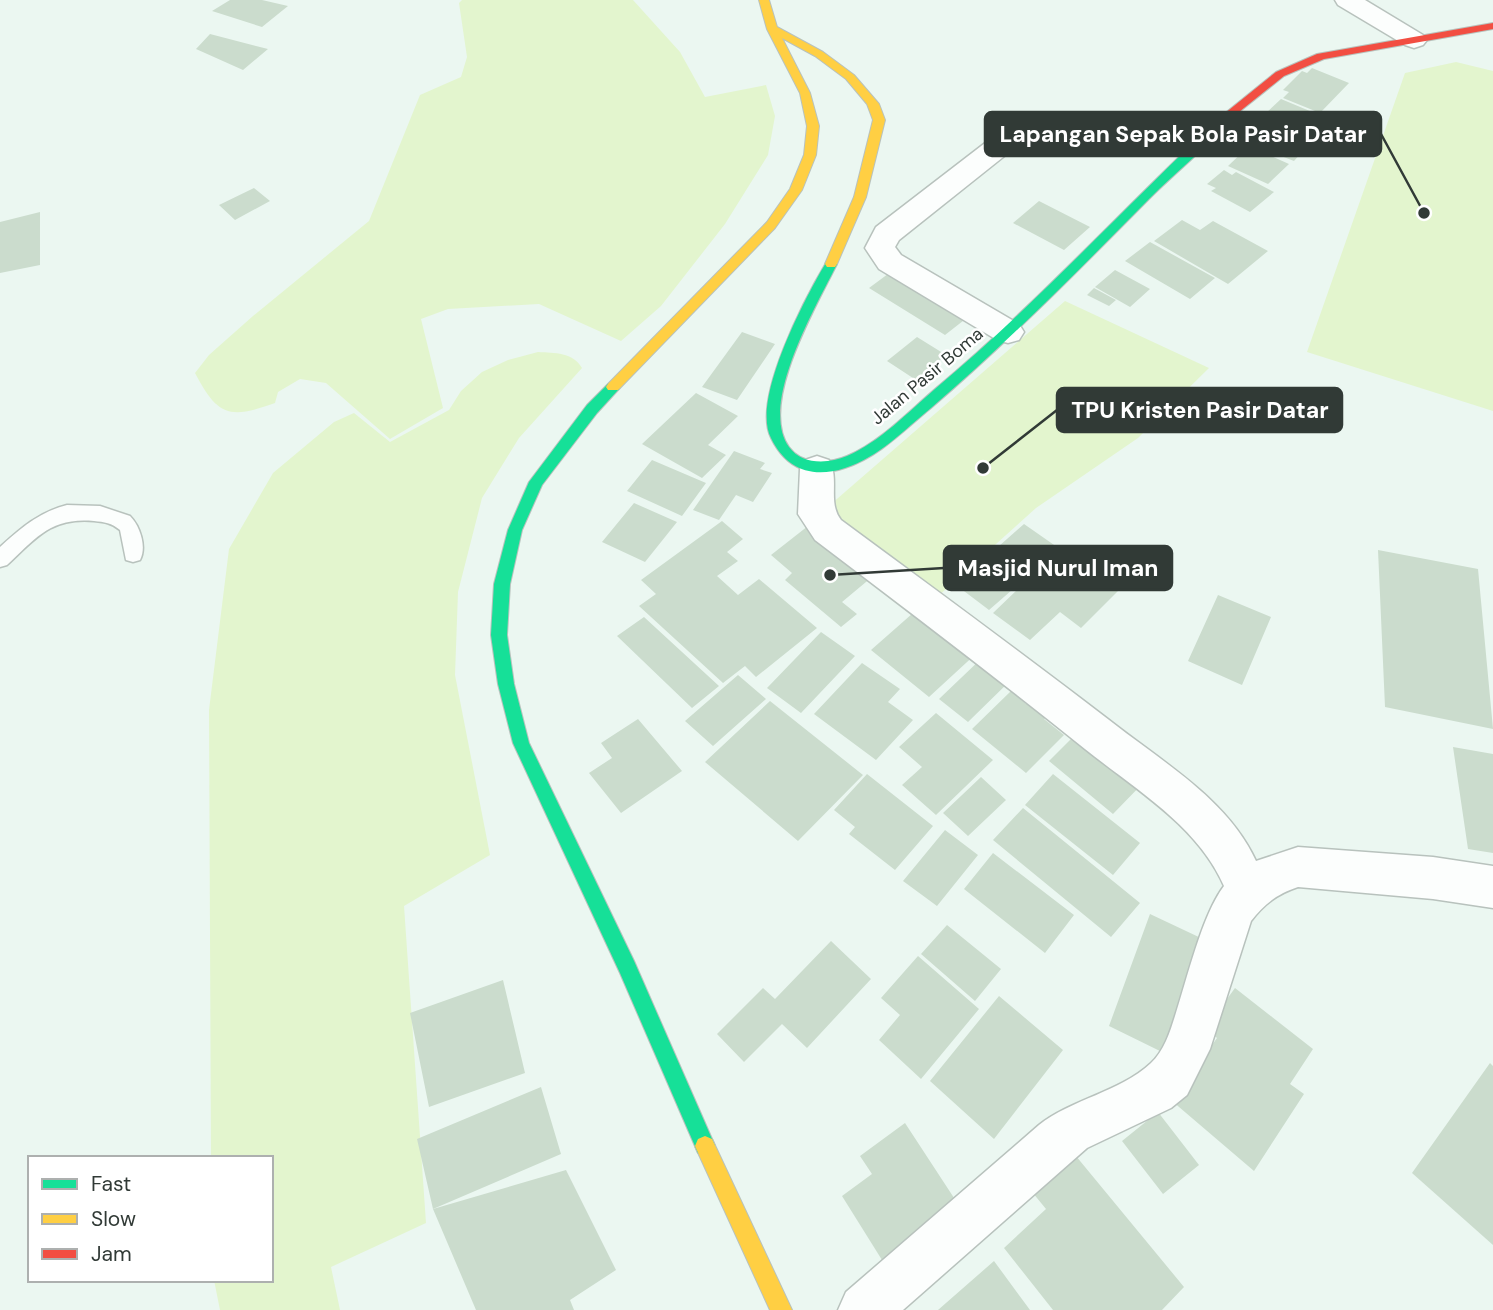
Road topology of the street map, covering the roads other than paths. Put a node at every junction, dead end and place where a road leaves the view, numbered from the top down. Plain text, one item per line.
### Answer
1 (764, 0) edge
2 (1347, 0) edge
3 (1493, 26) edge
4 (772, 29) junction
5 (1413, 40) junction
6 (1012, 136) dead end
7 (1008, 332) junction
8 (817, 469) junction
9 (133, 554) dead end
10 (0, 559) edge
11 (1493, 887) edge
12 (1248, 890) junction
13 (780, 1310) edge
14 (864, 1310) edge

1 - 4 main road
2 - 5 street
3 - 5 main road, Jalan Pasir Boma
4 - 8 main road
4 - 13 main road
5 - 7 main road, Jalan Pasir Boma
6 - 7 street
7 - 8 main road, Jalan Pasir Boma
8 - 12 street
9 - 10 lane
11 - 12 street
12 - 14 street

